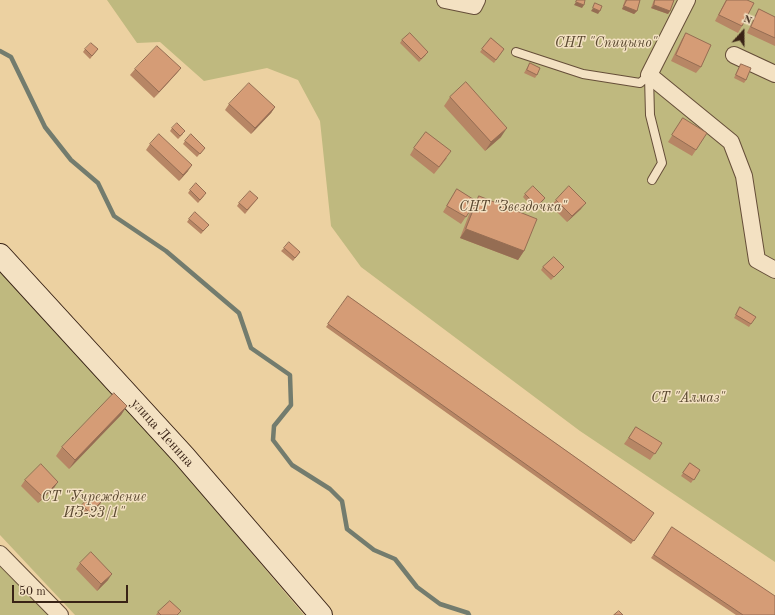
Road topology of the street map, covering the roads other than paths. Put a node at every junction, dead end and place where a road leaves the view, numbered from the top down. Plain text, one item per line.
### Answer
1 (445, 0) edge
2 (477, 0) edge
3 (687, 0) edge
4 (516, 52) dead end
5 (734, 55) dead end
6 (775, 74) edge
7 (649, 75) junction
8 (652, 180) dead end
9 (0, 255) edge
10 (775, 270) edge
11 (0, 554) edge
12 (60, 615) edge
13 (321, 615) edge

1 - 2 street
3 - 7 street
4 - 7 lane
5 - 6 street
7 - 8 lane
7 - 10 street
9 - 13 street, улица Ленина
11 - 12 street

